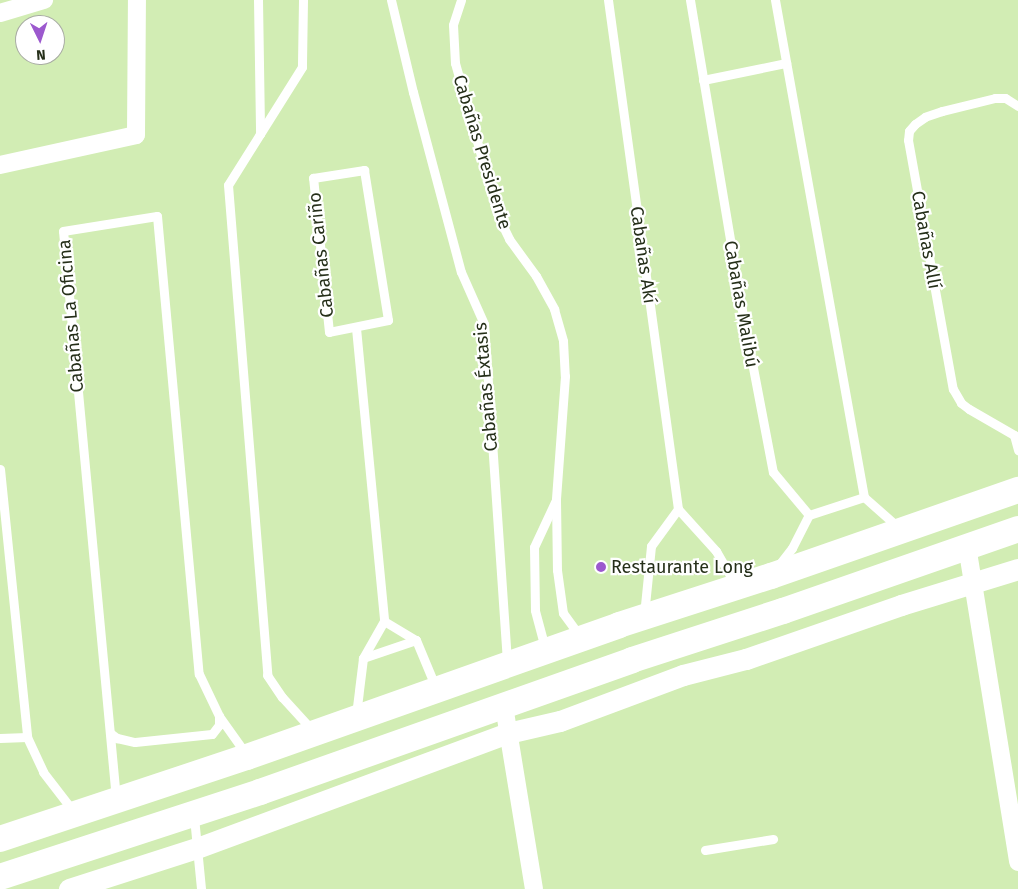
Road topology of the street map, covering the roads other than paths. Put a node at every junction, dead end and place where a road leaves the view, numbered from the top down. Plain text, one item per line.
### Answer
1 (44, 0) edge
2 (137, 0) edge
3 (258, 0) edge
4 (303, 0) edge
5 (391, 0) edge
6 (461, 0) edge
7 (608, 0) edge
8 (690, 0) edge
9 (775, 0) edge
10 (0, 13) edge
11 (786, 63) junction
12 (703, 80) junction
13 (1018, 106) edge
14 (260, 134) junction
15 (0, 165) edge
16 (356, 328) junction
17 (1016, 433) edge
18 (1018, 450) edge
19 (0, 469) edge
20 (1018, 490) edge
21 (864, 497) junction
22 (556, 500) junction
23 (678, 509) junction
24 (809, 515) junction
25 (1018, 529) edge
26 (902, 530) junction
27 (967, 546) junction
28 (1018, 569) edge
29 (770, 576) junction
30 (973, 584) junction
31 (736, 586) junction
32 (644, 617) junction
33 (384, 621) junction
34 (582, 639) junction
35 (416, 640) junction
36 (546, 652) junction
37 (363, 658) junction
38 (508, 666) junction
39 (437, 690) junction
40 (504, 706) junction
41 (219, 716) junction
42 (356, 719) junction
43 (110, 733) junction
44 (315, 733) junction
45 (508, 733) junction
46 (27, 737) junction
47 (0, 738) edge
48 (247, 757) junction
49 (116, 800) junction
50 (75, 813) junction
51 (193, 814) junction
52 (0, 839) edge
53 (773, 839) dead end
54 (197, 848) junction
55 (705, 850) dead end
56 (1018, 862) edge
57 (0, 878) edge
58 (69, 889) edge
59 (200, 889) edge
60 (534, 889) edge

1 - 10 street
2 - 15 street
3 - 14 lane
4 - 14 lane
5 - 38 lane, Cabañas Éxtasis
6 - 22 lane, Cabañas Presidente
7 - 23 lane, Cabañas Akí
8 - 12 lane, Cabañas Malibú
9 - 11 lane
11 - 12 lane
11 - 21 lane
12 - 24 lane, Cabañas Malibú
13 - 17 lane, Cabañas Allí
14 - 44 lane
16 - 16 lane, Cabañas Cariño
16 - 33 lane, Cabañas Cariño
17 - 18 lane, Cabañas Allí
19 - 46 lane
20 - 26 main road
21 - 24 lane
21 - 26 lane
22 - 34 lane, Cabañas Presidente
22 - 36 lane, Cabañas Presidente
23 - 31 lane
23 - 32 lane
24 - 29 lane
25 - 27 main road
26 - 29 main road
27 - 30 street
27 - 40 main road
28 - 30 street
29 - 31 main road
30 - 45 street
30 - 56 street
31 - 32 main road
32 - 34 main road
33 - 35 lane
33 - 37 lane
34 - 36 main road
35 - 37 lane
35 - 39 lane
36 - 38 main road
37 - 42 lane
38 - 39 main road
39 - 42 main road
40 - 45 street
40 - 51 main road
41 - 43 lane
41 - 43 lane, Cabañas La Oficina
41 - 48 lane, Cabañas La Oficina
42 - 44 main road
43 - 49 lane, Cabañas La Oficina
44 - 48 main road
45 - 54 street
45 - 60 street
46 - 47 lane
46 - 50 lane
48 - 49 main road
49 - 50 main road
50 - 52 main road
51 - 54 lane
51 - 57 main road
53 - 55 lane
54 - 58 street
54 - 59 lane

